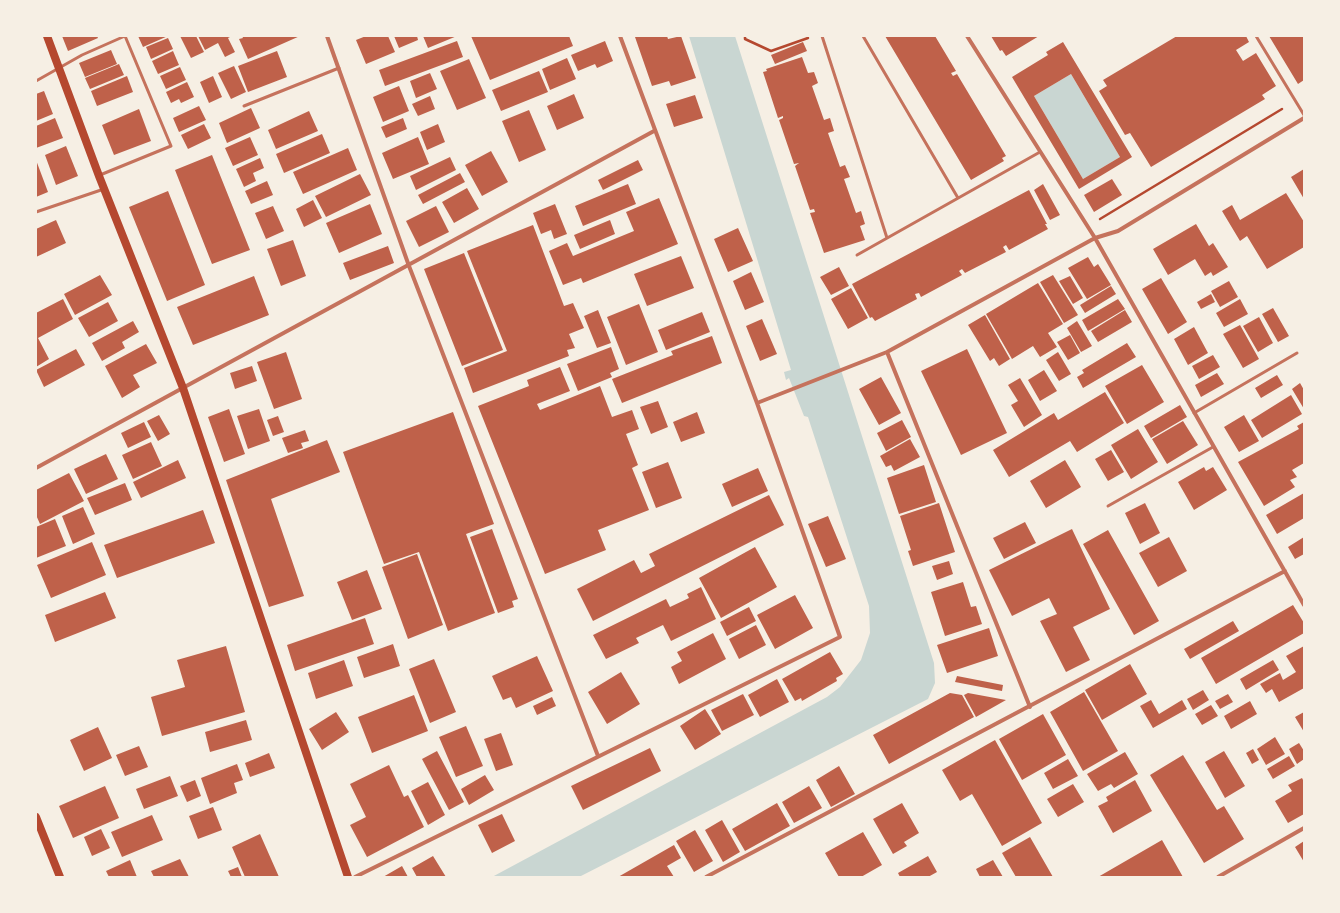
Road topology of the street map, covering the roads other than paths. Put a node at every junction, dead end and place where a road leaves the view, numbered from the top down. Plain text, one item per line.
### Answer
1 (47, 36) edge
2 (327, 36) edge
3 (620, 36) edge
4 (822, 36) edge
5 (863, 36) edge
6 (967, 36) edge
7 (1256, 36) edge
8 (338, 68) junction
9 (60, 69) junction
10 (36, 81) edge
11 (244, 106) dead end
12 (1304, 115) edge
13 (1304, 118) edge
14 (654, 130) junction
15 (1040, 152) junction
16 (99, 176) junction
17 (104, 189) junction
18 (958, 198) junction
19 (36, 212) edge
20 (887, 238) junction
21 (1095, 238) junction
22 (857, 255) dead end
23 (410, 266) junction
24 (887, 352) junction
25 (1297, 353) dead end
26 (184, 388) junction
27 (757, 403) junction
28 (1194, 413) junction
29 (1213, 447) junction
30 (36, 468) edge
31 (1108, 506) dead end
32 (1285, 571) junction
33 (1304, 605) edge
34 (1030, 707) junction
35 (598, 756) junction
36 (36, 817) edge
37 (1304, 828) edge
38 (60, 877) edge
39 (348, 877) edge
40 (354, 877) edge
41 (706, 877) edge
42 (1218, 877) edge

1 - 9 main road
2 - 8 street
3 - 14 street
4 - 20 lane
5 - 18 lane
6 - 15 street
7 - 12 lane
8 - 11 lane
8 - 23 street
9 - 10 lane
9 - 16 main road
9 - 16 lane
13 - 21 street
14 - 23 street
14 - 27 street
15 - 18 lane
15 - 21 street
16 - 17 main road
17 - 19 lane
17 - 26 main road
18 - 20 lane
20 - 22 lane
21 - 24 street
21 - 28 street
23 - 26 street
23 - 35 street
24 - 27 street
24 - 34 street
25 - 28 lane
26 - 30 street
26 - 39 main road
27 - 35 street
28 - 29 street
29 - 31 lane
29 - 32 street
32 - 33 street
32 - 34 street
34 - 41 street
35 - 40 street
36 - 38 main road
37 - 42 street

